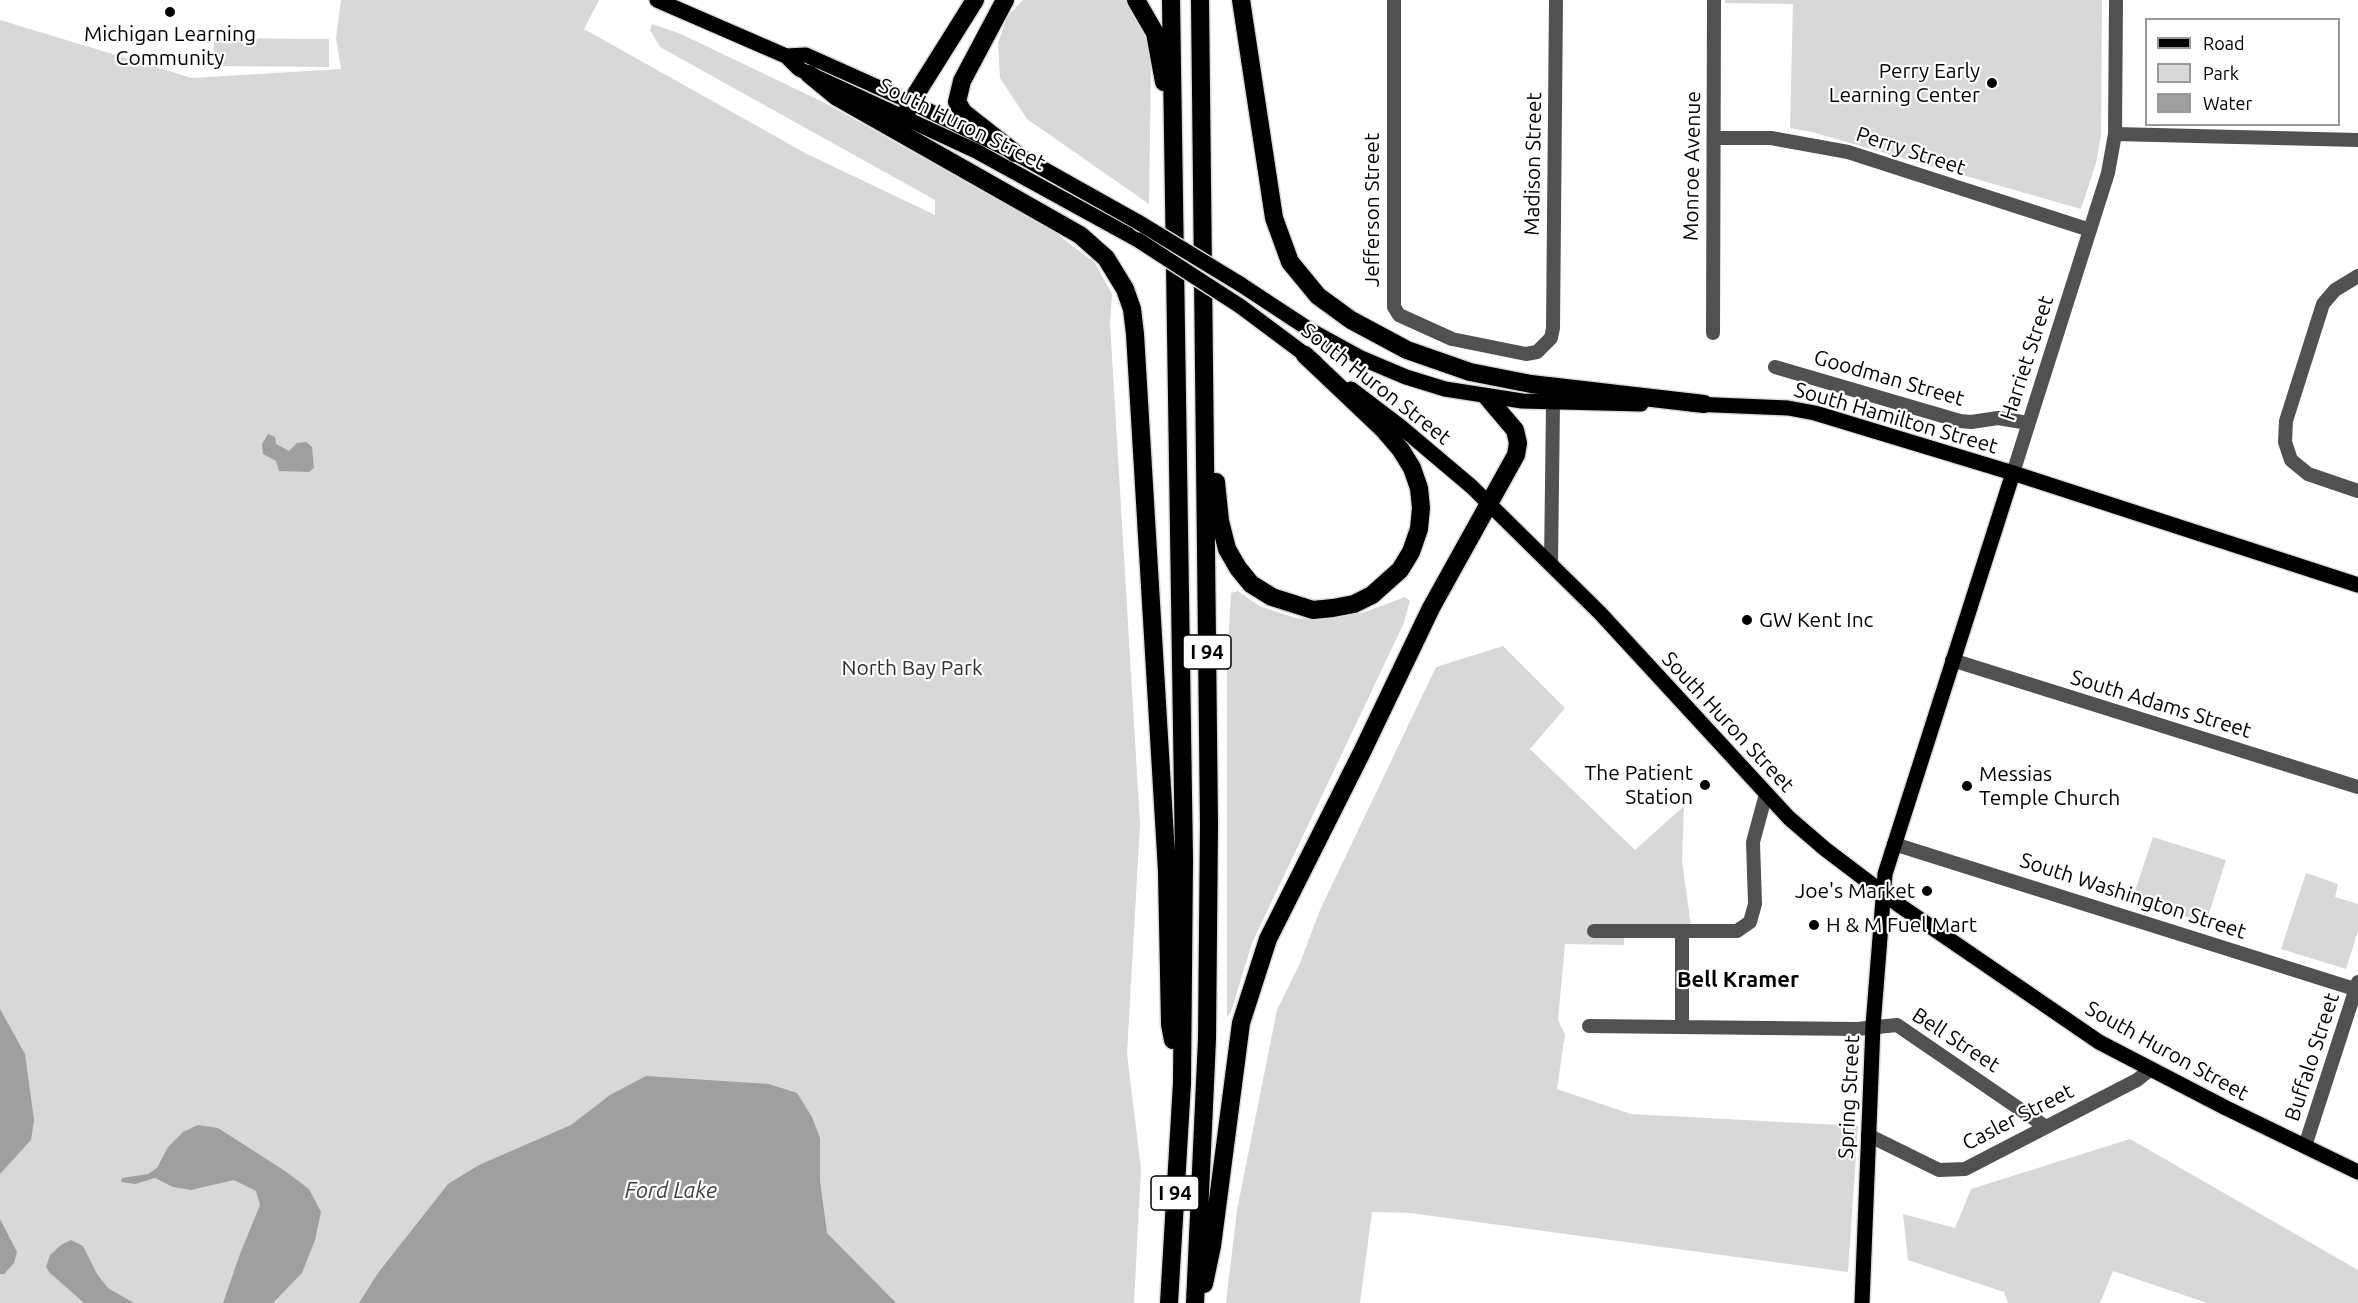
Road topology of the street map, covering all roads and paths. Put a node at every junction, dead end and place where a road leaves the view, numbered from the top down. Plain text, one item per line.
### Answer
1 (657, 0) edge
2 (975, 0) edge
3 (1005, 0) edge
4 (1136, 0) edge
5 (1172, 0) edge
6 (1200, 0) edge
7 (1241, 0) edge
8 (1394, 0) edge
9 (1556, 0) edge
10 (1714, 0) edge
11 (2116, 0) edge
12 (786, 56) junction
13 (809, 74) junction
14 (908, 110) junction
15 (1173, 119) junction
16 (2115, 134) junction
17 (1714, 138) junction
18 (2358, 140) edge
19 (1015, 153) junction
20 (2090, 230) junction
21 (2358, 276) edge
22 (1553, 328) joint
23 (1310, 330) joint
24 (1713, 333) dead end
25 (1305, 355) junction
26 (1775, 367) dead end
27 (1487, 397) junction
28 (1553, 403) junction
29 (1704, 404) junction
30 (2028, 423) junction
31 (1205, 435) junction
32 (2013, 473) junction
33 (2358, 491) edge
34 (1488, 504) junction
35 (1551, 564) junction
36 (2358, 585) edge
37 (1952, 660) junction
38 (2358, 787) edge
39 (1766, 794) junction
40 (1894, 844) junction
41 (1882, 893) junction
42 (1594, 931) dead end
43 (1682, 931) junction
44 (2357, 987) edge
45 (1589, 1026) dead end
46 (1873, 1026) junction
47 (1682, 1027) junction
48 (2151, 1069) junction
49 (1182, 1083) junction
50 (2046, 1127) junction
51 (1868, 1135) junction
52 (2306, 1146) junction
53 (2358, 1172) edge
54 (1169, 1303) edge
55 (1197, 1303) edge
56 (1862, 1303) edge

1 - 12 main road
2 - 14 highway
3 - 19 highway
4 - 15 highway
5 - 15 highway, I 94
6 - 31 highway, I 94
7 - 29 highway
8 - 22 street, Jefferson Street
9 - 22 street, Madison Street
10 - 17 street, Monroe Avenue
11 - 16 street, Harriet Street
12 - 13 main road, South Huron Street
12 - 14 main road, South Huron Street
13 - 14 main road, South Huron Street
13 - 49 highway
14 - 19 main road, South Huron Street
14 - 25 main road, South Huron Street, bridge
15 - 49 highway, I 94
16 - 18 street
16 - 20 street, Harriet Street
17 - 20 street, Perry Street
17 - 24 street, Monroe Avenue
19 - 23 main road, South Huron Street, bridge
20 - 30 street, Harriet Street
21 - 33 street
23 - 27 main road, South Hamilton Street
25 - 31 highway
25 - 34 main road, South Huron Street
26 - 30 street, Goodman Street
27 - 28 main road, South Hamilton Street
27 - 34 highway
28 - 29 main road, South Hamilton Street
28 - 35 street
29 - 32 main road, South Hamilton Street
30 - 32 street, Harriet Street
31 - 55 highway, I 94
32 - 36 main road, South Hamilton Street
32 - 37 main road, Harriet Street
34 - 35 main road, South Huron Street
34 - 55 highway
35 - 39 main road, South Huron Street
37 - 38 street, South Adams Street
37 - 40 main road, Harriet Street
39 - 41 main road, South Huron Street
39 - 43 street
40 - 41 main road, Harriet Street
40 - 44 street, South Washington Street
41 - 46 main road, Spring Street
41 - 48 main road, South Huron Street
42 - 43 street
43 - 47 street
44 - 52 street, Buffalo Street
45 - 47 street, Bell Street
46 - 47 street, Bell Street
46 - 50 street, Bell Street
46 - 51 main road, Spring Street
48 - 50 street, Casler Street
48 - 52 main road, South Huron Street
49 - 54 highway, I 94
50 - 51 street, Casler Street
51 - 56 main road, Spring Street
52 - 53 main road, South Huron Street

